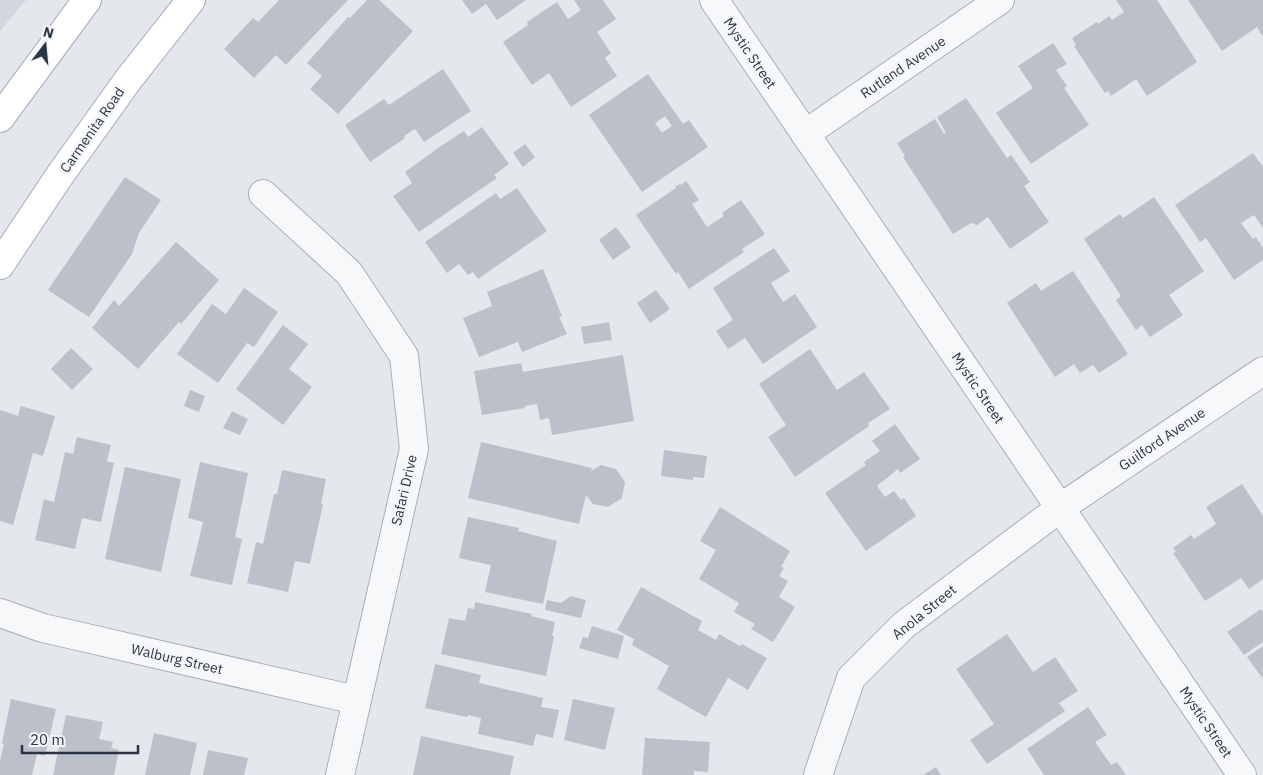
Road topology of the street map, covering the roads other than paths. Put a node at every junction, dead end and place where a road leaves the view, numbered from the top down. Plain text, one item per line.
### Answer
1 (87, 0) edge
2 (191, 0) edge
3 (714, 0) edge
4 (1000, 0) edge
5 (0, 118) edge
6 (805, 134) junction
7 (263, 194) dead end
8 (0, 265) edge
9 (1263, 371) edge
10 (1060, 508) junction
11 (0, 613) edge
12 (356, 700) junction
13 (340, 775) edge
14 (818, 775) edge
15 (1242, 775) edge

1 - 5 main road
2 - 8 main road, Carmenita Road
3 - 6 street, Mystic Street
4 - 6 street, Rutland Avenue
6 - 10 street, Mystic Street
7 - 12 street, Safari Drive
9 - 10 street, Guilford Avenue
10 - 14 street, Anola Street
10 - 15 street, Mystic Street
11 - 12 street, Walburg Street
12 - 13 street, Safari Drive

